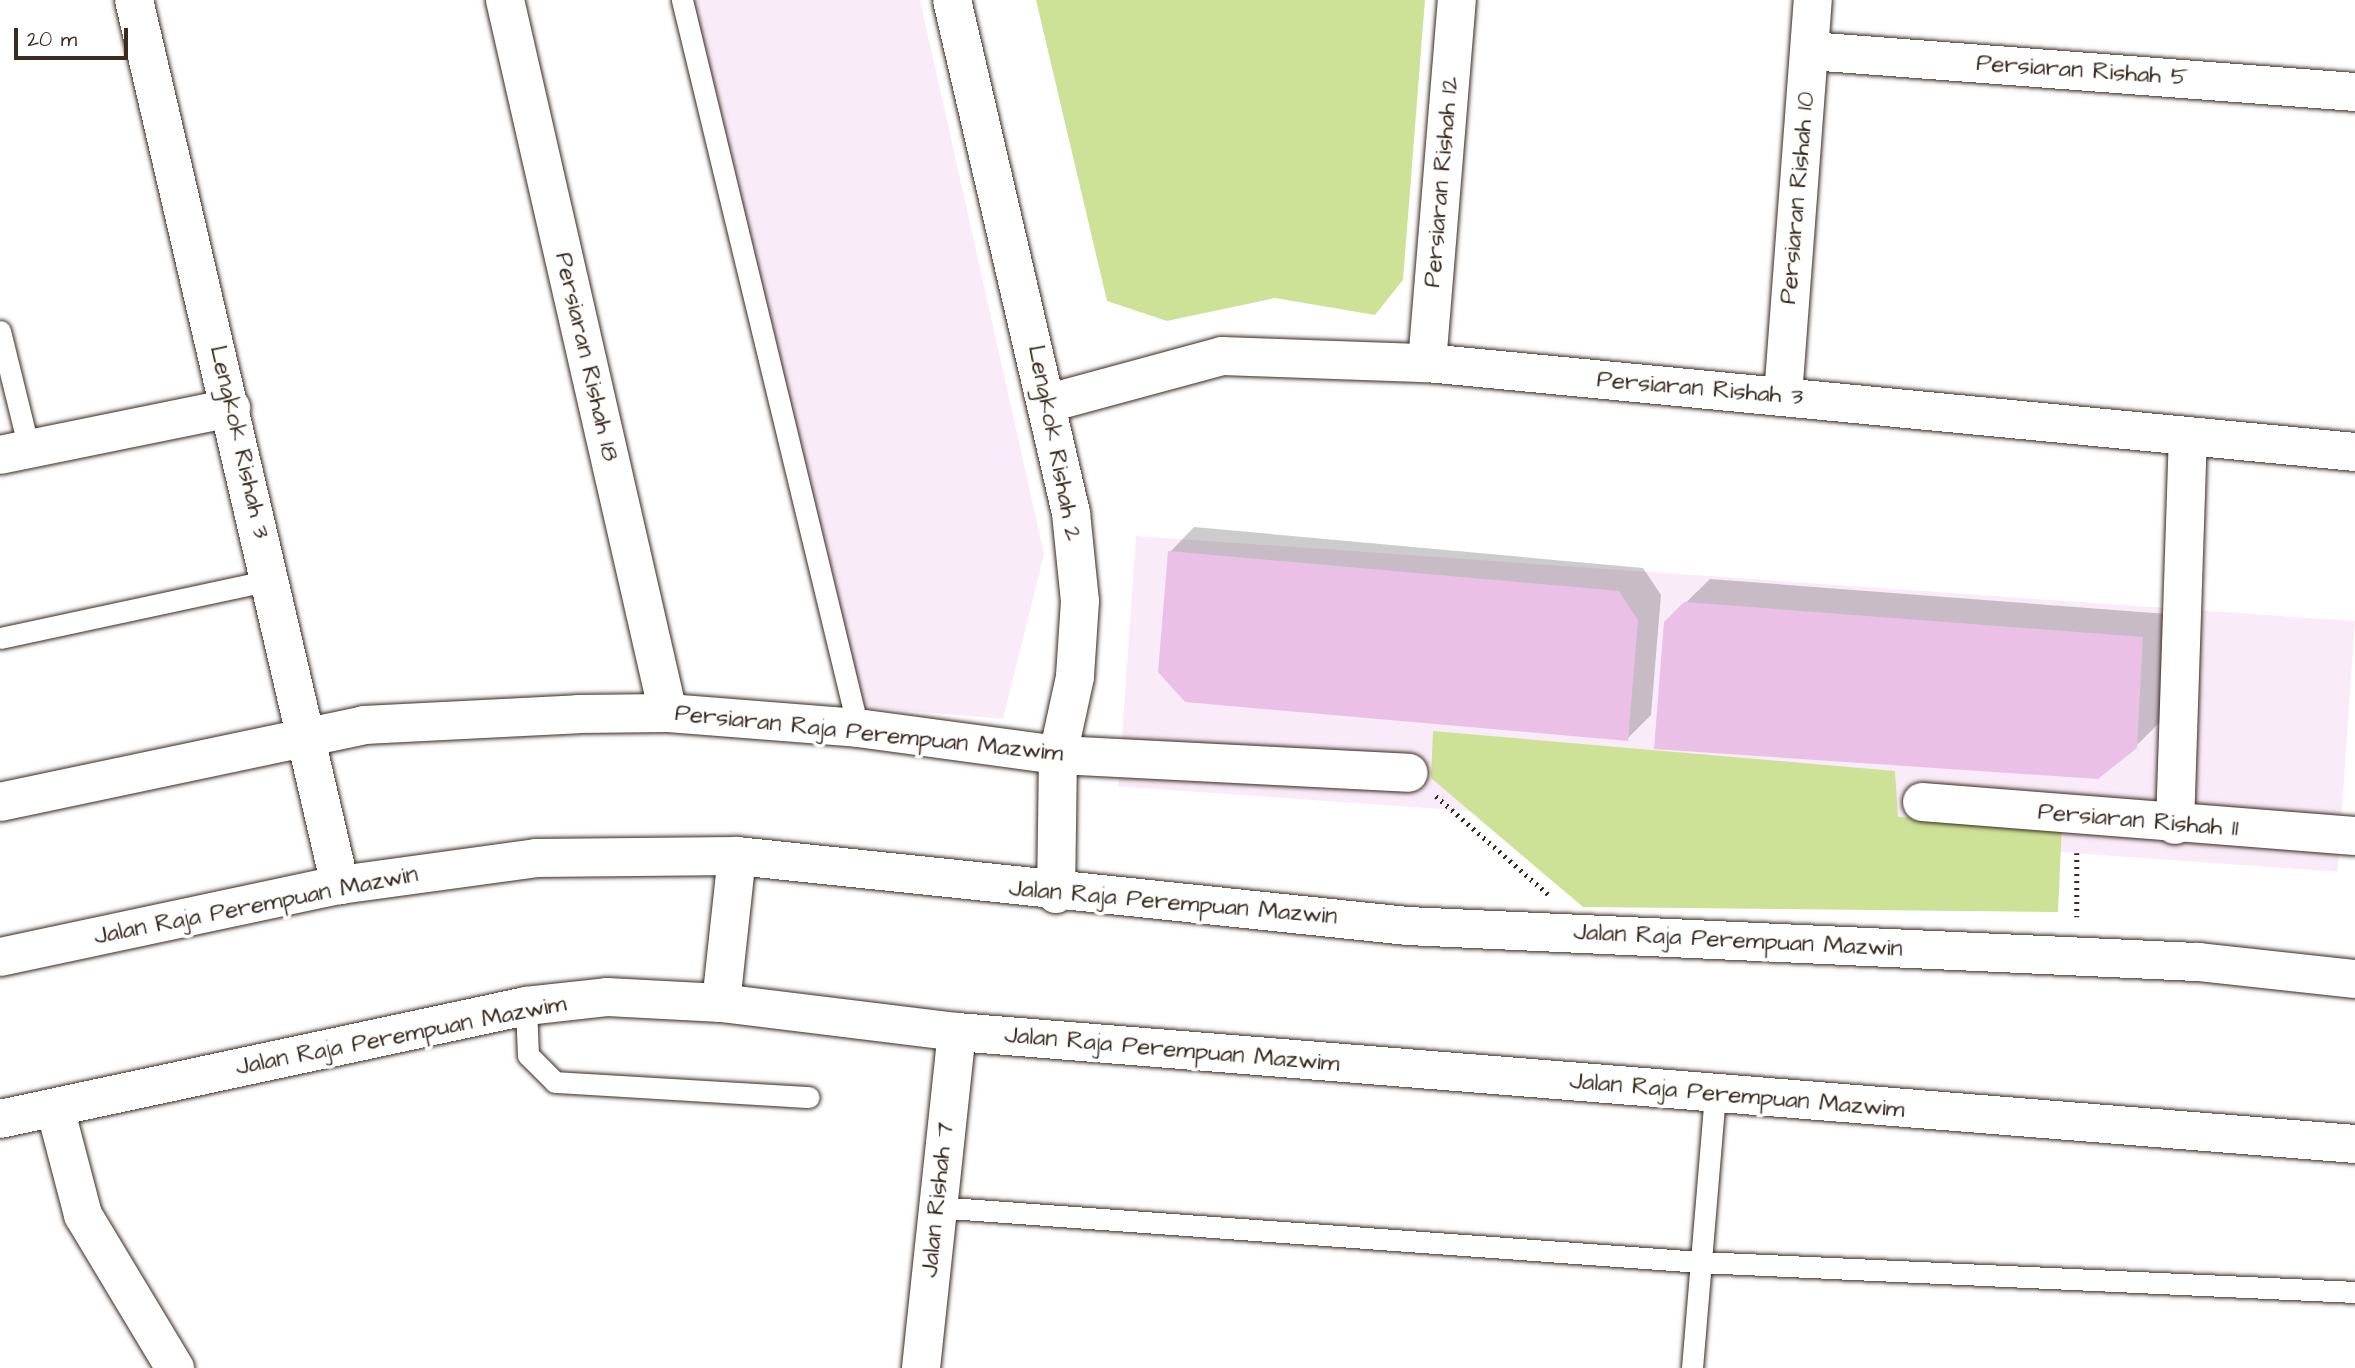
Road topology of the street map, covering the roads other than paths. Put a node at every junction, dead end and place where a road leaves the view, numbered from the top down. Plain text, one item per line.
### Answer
1 (134, 0) edge
2 (505, 0) edge
3 (682, 0) edge
4 (952, 0) edge
5 (1457, 0) edge
6 (1813, 0) edge
7 (1810, 51) junction
8 (2355, 92) edge
9 (0, 331) edge
10 (1427, 363) junction
11 (1783, 396) junction
12 (1049, 403) junction
13 (231, 408) junction
14 (2188, 436) junction
15 (15, 452) edge
16 (2355, 452) edge
17 (271, 580) junction
18 (0, 638) edge
19 (668, 713) junction
20 (858, 728) junction
21 (308, 736) junction
22 (1058, 755) junction
23 (1409, 772) road end
24 (0, 802) edge
25 (1922, 802) dead end
26 (2175, 825) junction
27 (2355, 836) edge
28 (737, 856) junction
29 (340, 885) junction
30 (1056, 894) junction
31 (0, 957) edge
32 (2355, 979) edge
33 (721, 1003) junction
34 (526, 1006) junction
35 (957, 1032) junction
36 (1715, 1095) junction
37 (809, 1097) dead end
38 (55, 1108) junction
39 (0, 1119) edge
40 (2355, 1144) edge
41 (935, 1208) junction
42 (1700, 1262) junction
43 (2355, 1292) edge
44 (175, 1368) edge
45 (921, 1368) edge
46 (1692, 1368) edge

1 - 13 street, Lengkok Rishah 3
2 - 19 street, Persiaran Rishah 18
3 - 20 lane
4 - 12 street, Lengkok Rishah 2
5 - 10 street, Persiaran Rishah 12
6 - 7 street, Persiaran Rishah 10
7 - 8 street, Persiaran Rishah 5
7 - 11 street, Persiaran Rishah 10
9 - 15 lane
10 - 11 street, Persiaran Rishah 3
10 - 12 street, Persiaran Rishah 3
11 - 14 street, Persiaran Rishah 3
12 - 22 street, Lengkok Rishah 2
13 - 15 street
13 - 17 street, Lengkok Rishah 3
14 - 16 street, Persiaran Rishah 3
14 - 26 street
17 - 18 lane
17 - 21 street, Lengkok Rishah 3
19 - 20 street, Persiaran Raja Perempuan Mazwim
19 - 21 street, Persiaran Raja Perempuan Mazwim
20 - 22 street, Persiaran Raja Perempuan Mazwim
21 - 24 street, Persiaran Raja Perempuan Mazwim
21 - 29 street, Lengkok Rishah 3
22 - 23 street, Persiaran Raja Perempuan Mazwim
22 - 30 street, Lengkok Rishah 2
25 - 26 street, Persiaran Rishah 11
26 - 27 street, Persiaran Rishah 11
28 - 29 street, Jalan Raja Perempuan Mazwin
28 - 30 street, Jalan Raja Perempuan Mazwin
28 - 33 street
29 - 31 street, Jalan Raja Perempuan Mazwin
30 - 32 street, Jalan Raja Perempuan Mazwin
33 - 34 street, Jalan Raja Perempuan Mazwim
33 - 35 street, Jalan Raja Perempuan Mazwim
34 - 37 lane
34 - 38 street, Jalan Raja Perempuan Mazwim
35 - 36 street, Jalan Raja Perempuan Mazwim
35 - 41 street, Jalan Rishah 7
36 - 40 street, Jalan Raja Perempuan Mazwim
36 - 42 lane
38 - 39 street, Jalan Raja Perempuan Mazwim
38 - 44 street
41 - 42 lane
41 - 45 street, Jalan Rishah 7
42 - 43 lane
42 - 46 lane

